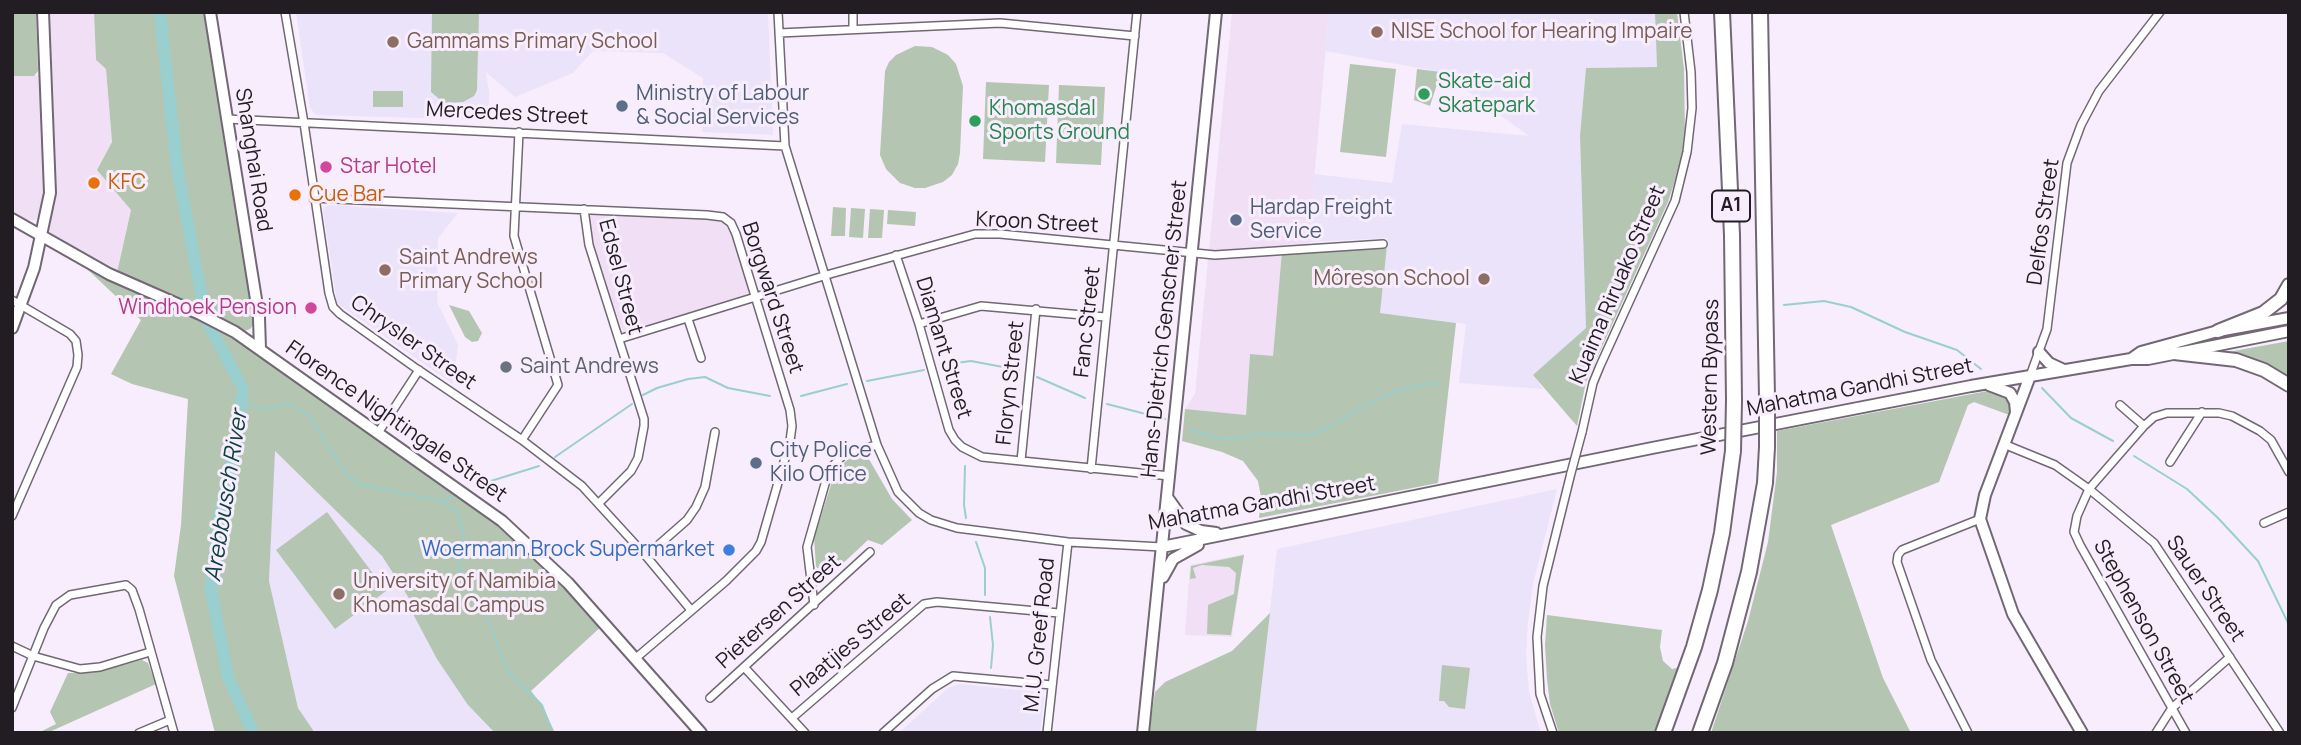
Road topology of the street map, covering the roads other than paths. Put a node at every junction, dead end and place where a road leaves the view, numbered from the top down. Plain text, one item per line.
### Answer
1 (43, 12) edge
2 (210, 12) edge
3 (285, 12) edge
4 (778, 12) edge
5 (853, 12) edge
6 (1137, 12) edge
7 (1216, 12) edge
8 (1684, 12) edge
9 (2160, 12) edge
10 (1722, 15) edge
11 (1762, 17) edge
12 (853, 28) junction
13 (779, 33) junction
14 (1135, 36) junction
15 (227, 119) junction
16 (304, 123) junction
17 (519, 132) junction
18 (785, 146) junction
19 (313, 198) junction
20 (515, 206) junction
21 (584, 209) junction
22 (12, 219) edge
23 (42, 237) junction
24 (1383, 244) dead end
25 (1113, 245) junction
26 (1192, 253) junction
27 (896, 255) junction
28 (825, 275) junction
29 (2289, 285) edge
30 (755, 298) junction
31 (17, 302) edge
32 (1036, 309) junction
33 (1105, 317) junction
34 (257, 318) junction
35 (2289, 318) edge
36 (688, 319) junction
37 (919, 324) junction
38 (12, 328) edge
39 (2218, 331) junction
40 (2289, 331) edge
41 (235, 332) junction
42 (619, 339) junction
43 (258, 348) junction
44 (2039, 352) junction
45 (2174, 354) junction
46 (701, 358) dead end
47 (2131, 359) junction
48 (419, 370) junction
49 (2059, 371) junction
50 (2031, 376) junction
51 (1984, 384) junction
52 (2289, 385) edge
53 (2023, 399) junction
54 (2120, 405) dead end
55 (2202, 412) junction
56 (2016, 415) junction
57 (2144, 426) junction
58 (715, 432) dead end
59 (378, 433) junction
60 (522, 440) junction
61 (877, 445) junction
62 (2006, 445) junction
63 (1021, 461) junction
64 (2170, 462) dead end
65 (1091, 469) junction
66 (2289, 472) edge
67 (1170, 476) junction
68 (2089, 489) junction
69 (1167, 498) junction
70 (598, 503) junction
71 (2289, 512) edge
72 (12, 516) edge
73 (1980, 519) junction
74 (2264, 523) dead end
75 (1234, 533) junction
76 (1068, 542) junction
77 (1162, 547) junction
78 (870, 552) dead end
79 (646, 555) junction
80 (1159, 589) junction
81 (814, 605) junction
82 (691, 610) junction
83 (1059, 613) junction
84 (12, 646) edge
85 (150, 652) junction
86 (33, 656) junction
87 (2230, 657) junction
88 (636, 658) junction
89 (744, 667) junction
90 (1052, 685) junction
91 (710, 698) dead end
92 (12, 708) edge
93 (2172, 708) junction
94 (792, 718) junction
95 (170, 720) junction
96 (139, 733) edge
97 (174, 733) edge
98 (701, 733) edge
99 (805, 733) edge
100 (883, 733) edge
101 (1047, 733) edge
102 (1143, 733) edge
103 (1553, 733) edge
104 (1662, 733) edge
105 (1700, 733) edge
106 (1968, 733) edge
107 (2082, 733) edge
108 (2156, 733) edge
109 (2186, 733) edge
110 (2280, 733) edge

1 - 23 street
2 - 15 street, Shanghai Road
3 - 16 street, Chrysler Street
4 - 13 street, Mahatma Gandhi Street
5 - 12 street
6 - 14 street, Fanc Street
7 - 26 street, Hans-Dietrich Genscher Street
8 - 103 street, Kuaima Riruako Street, bridge
9 - 44 street, Delfos Street
10 - 104 highway, Western Bypass / A1, bridge
11 - 105 highway, A1, bridge
12 - 13 street
12 - 14 street
13 - 18 street, Mahatma Gandhi Street
14 - 25 street, Fanc Street
15 - 16 street, Mercedes Street
15 - 34 street, Shanghai Road
16 - 17 street, Mercedes Street
16 - 19 street, Chrysler Street
17 - 18 street, Mercedes Street
17 - 20 street
18 - 28 street, Mahatma Gandhi Street
19 - 20 street, Borgward Street
19 - 48 street, Chrysler Street
20 - 21 street, Borgward Street
20 - 60 street
21 - 30 street, Borgward Street
21 - 42 street, Edsel Street
22 - 23 street, Florence Nightingale Street
23 - 31 street
23 - 41 street, Florence Nightingale Street
24 - 26 street, Kroon Street
25 - 26 street, Kroon Street
25 - 27 street, Kroon Street
25 - 33 street, Fanc Street
26 - 67 street, Hans-Dietrich Genscher Street
27 - 28 street, Kroon Street
27 - 37 street, Diamant Street
28 - 30 street, Kroon Street
28 - 61 street, Mahatma Gandhi Street
29 - 39 main road
30 - 36 street, Kroon Street
30 - 82 street, Borgward Street
31 - 38 street
31 - 72 street
32 - 33 street
32 - 37 street
32 - 63 street, Floryn Street
33 - 65 street, Fanc Street
34 - 41 street
34 - 43 street, Shanghai Road
35 - 39 street, Mahatma Gandhi Street
36 - 42 street, Kroon Street
36 - 46 street
37 - 63 street, Diamant Street
39 - 47 street, Mahatma Gandhi Street
40 - 45 street, Mahatma Gandhi Street
41 - 43 street, Florence Nightingale Street
42 - 70 street, Edsel Street
43 - 59 street, Florence Nightingale Street
44 - 49 street
44 - 50 street, Delfos Street
45 - 47 street, Mahatma Gandhi Street
45 - 52 main road
47 - 49 street, Mahatma Gandhi Street
48 - 59 street
48 - 60 street, Chrysler Street
49 - 50 street, Mahatma Gandhi Street
49 - 53 street
50 - 51 street, Mahatma Gandhi Street
50 - 53 street
51 - 56 street
51 - 75 street, Mahatma Gandhi Street
53 - 56 street
54 - 57 street
55 - 57 street
55 - 64 street
55 - 66 street
56 - 62 street
57 - 68 street, Stephenson Street
58 - 79 street
59 - 88 street, Florence Nightingale Street
60 - 70 street, Chrysler Street
61 - 76 street, Mahatma Gandhi Street
61 - 81 street
62 - 68 street, Sauer Street
62 - 73 street
63 - 65 street, Diamant Street
65 - 67 street, Diamant Street
67 - 69 street, Hans-Dietrich Genscher Street
68 - 87 street, Sauer Street
68 - 93 street, Stephenson Street
69 - 75 street
69 - 77 street, Hans-Dietrich Genscher Street
70 - 79 street, Chrysler Street
71 - 74 street
73 - 106 street
73 - 107 street
75 - 77 street, Mahatma Gandhi Street
75 - 80 street
76 - 77 street, Mahatma Gandhi Street
76 - 83 street, M.U. Greef Road
77 - 80 street, Hans-Dietrich Genscher Street
78 - 81 street, Pietersen Street
79 - 82 street, Chrysler Street
80 - 102 street, Hans-Dietrich Genscher Street
81 - 89 street, Pietersen Street
82 - 88 street, Borgward Street
83 - 90 street, M.U. Greef Road
83 - 94 street, Plaatjies Street
84 - 86 street
85 - 86 street
85 - 86 street
85 - 95 street
86 - 92 street
87 - 93 street
87 - 110 street, Sauer Street
88 - 98 street, Florence Nightingale Street
89 - 91 street, Pietersen Street
89 - 94 street
90 - 100 street
90 - 101 street, M.U. Greef Road
93 - 108 street
93 - 109 street, Stephenson Street
94 - 99 street
95 - 96 street
95 - 97 street

